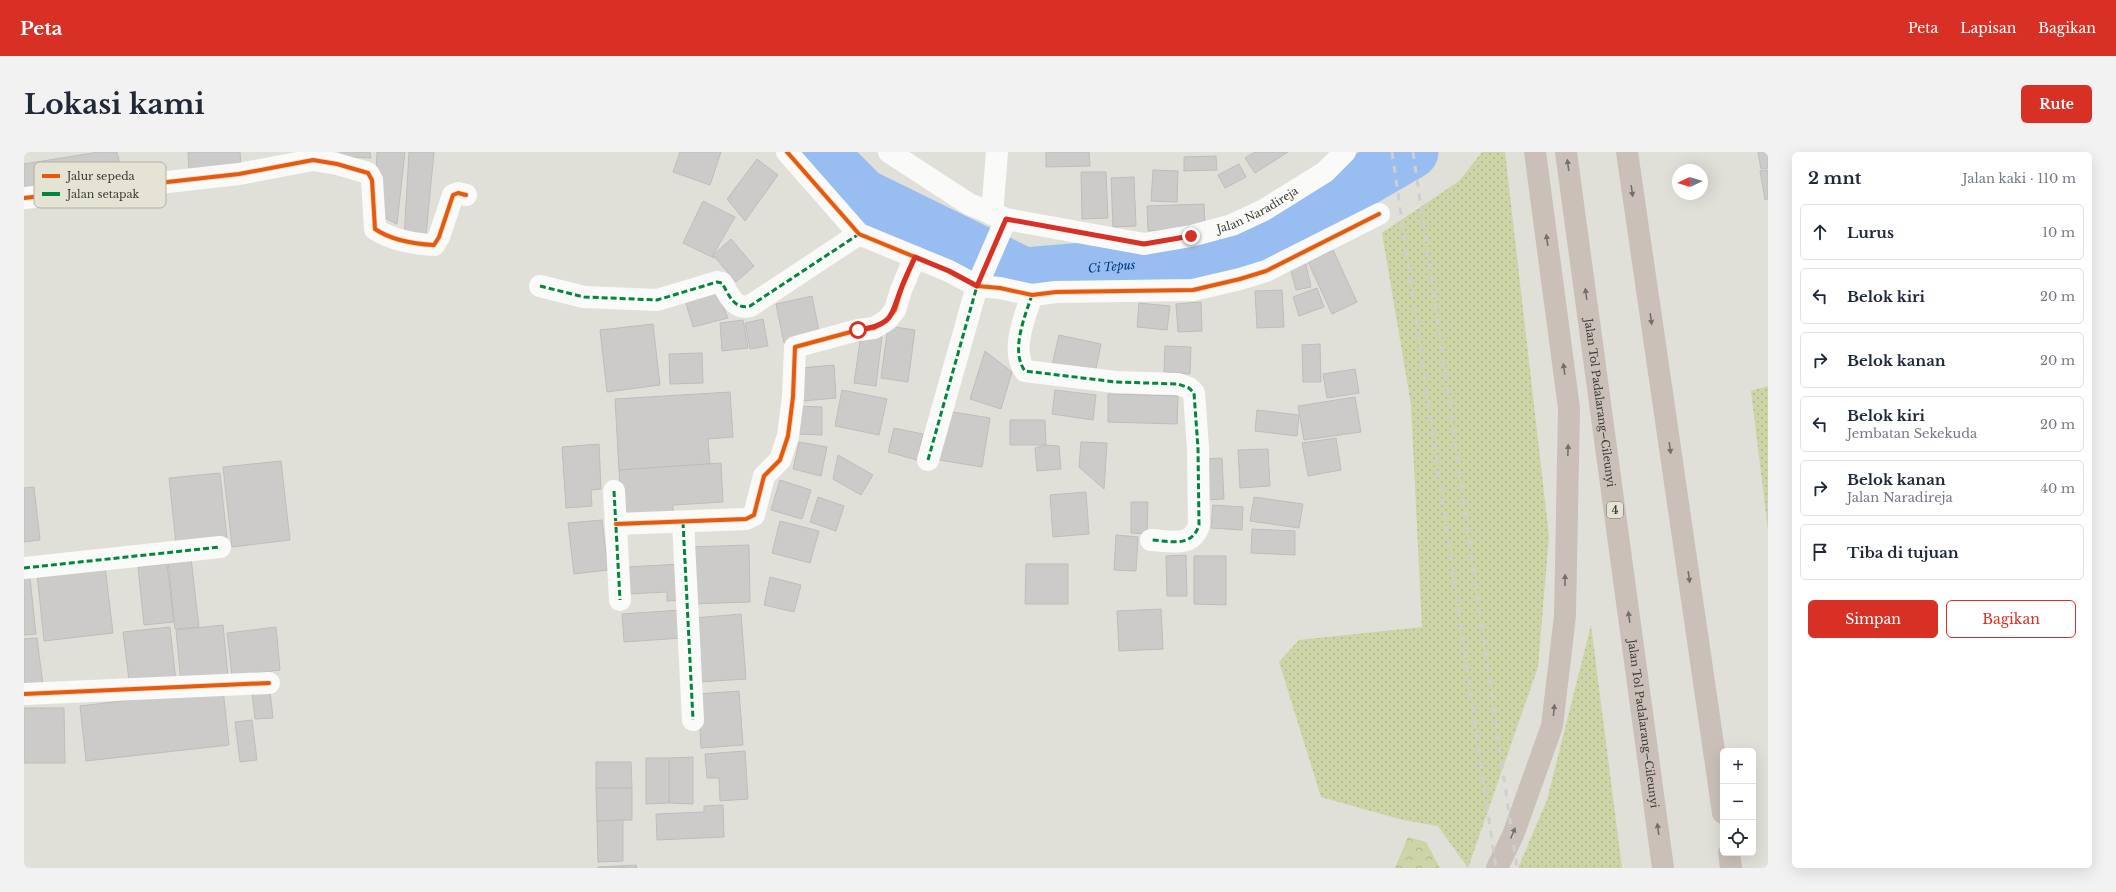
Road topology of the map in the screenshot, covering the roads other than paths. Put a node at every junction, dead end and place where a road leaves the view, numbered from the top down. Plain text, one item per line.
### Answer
1 (788, 152) edge
2 (889, 152) edge
3 (997, 152) edge
4 (1345, 152) edge
5 (1535, 152) edge
6 (1566, 152) edge
7 (1627, 152) edge
8 (166, 182) edge
9 (466, 195) dead end
10 (34, 197) edge
11 (24, 198) edge
12 (1378, 214) dead end
13 (999, 216) junction
14 (859, 234) junction
15 (915, 257) junction
16 (978, 283) junction
17 (540, 286) dead end
18 (1032, 295) junction
19 (928, 460) dead end
20 (614, 491) dead end
21 (683, 522) junction
22 (616, 524) junction
23 (1151, 540) dead end
24 (220, 547) dead end
25 (24, 568) edge
26 (620, 600) dead end
27 (269, 683) dead end
28 (24, 694) edge
29 (693, 720) dead end
30 (1720, 792) edge
31 (1729, 856) edge
32 (1497, 868) edge
33 (1663, 868) edge
34 (1731, 868) edge

1 - 14 street
2 - 13 street, Jalan Naradireja
3 - 13 street
4 - 13 street, Jalan Naradireja
32 -> 5 highway
33 -> 6 highway, Jalan Tol Padalarang–Cileunyi / 4
7 -> 30 highway
8 - 9 street
10 - 11 street
12 - 18 street
13 - 16 street
14 - 15 street
14 - 17 street
15 - 16 street
15 - 21 street
16 - 18 street
16 - 19 street
18 - 23 street
20 - 22 street
21 - 22 street
21 - 29 street
22 - 26 street
24 - 25 street
27 - 28 street
31 - 34 highway

